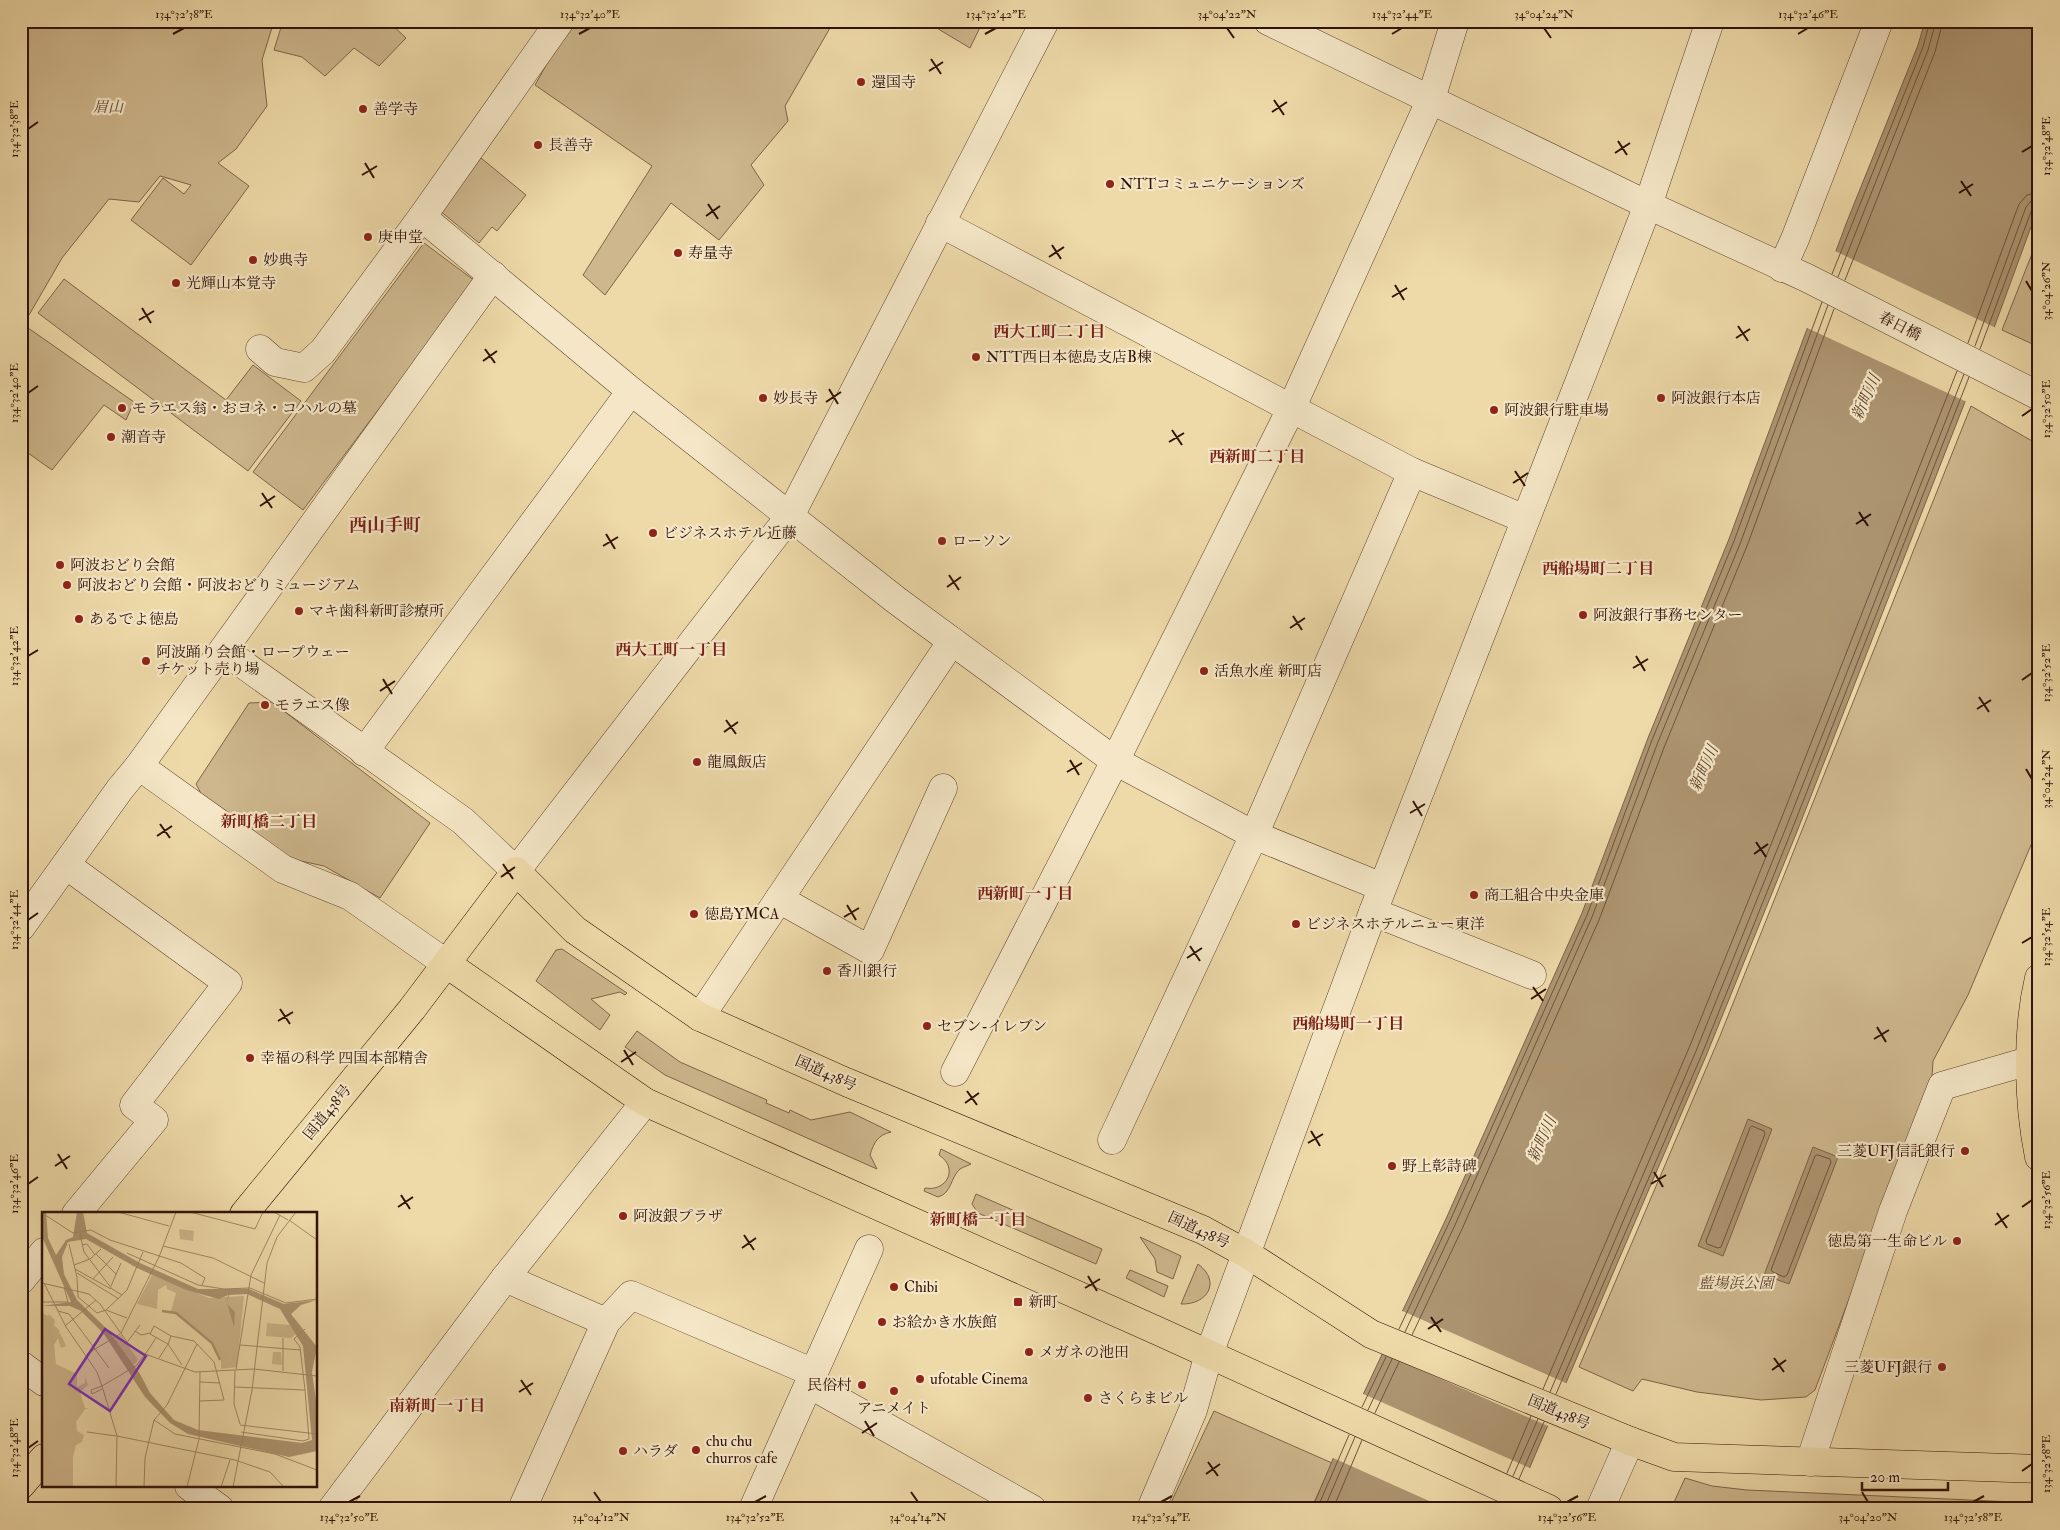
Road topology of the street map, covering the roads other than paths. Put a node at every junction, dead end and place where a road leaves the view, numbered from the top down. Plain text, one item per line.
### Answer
1 (560, 21) edge
2 (1045, 21) edge
3 (1268, 21) edge
4 (1455, 21) edge
5 (1710, 21) edge
6 (1879, 21) edge
7 (1431, 98) junction
8 (1648, 205) junction
9 (422, 217) junction
10 (940, 223) junction
11 (1782, 268) junction
12 (492, 275) junction
13 (260, 350) dead end
14 (631, 391) junction
15 (2039, 396) edge
16 (1291, 409) junction
17 (1412, 472) junction
18 (790, 516) junction
19 (1525, 519) junction
20 (952, 641) junction
21 (223, 650) junction
22 (364, 752) junction
23 (1115, 761) junction
24 (139, 766) junction
25 (942, 788) dead end
26 (1254, 835) junction
27 (66, 865) junction
28 (516, 871) junction
29 (779, 899) junction
30 (1378, 899) junction
31 (21, 927) edge
32 (447, 964) junction
33 (1532, 975) dead end
34 (2039, 978) edge
35 (700, 1017) junction
36 (2029, 1061) junction
37 (955, 1072) dead end
38 (645, 1102) junction
39 (1112, 1140) dead end
40 (2039, 1158) edge
41 (78, 1212) edge
42 (246, 1212) edge
43 (869, 1249) dead end
44 (42, 1254) edge
45 (1247, 1254) junction
46 (506, 1278) junction
47 (21, 1280) edge
48 (606, 1322) junction
49 (1208, 1354) junction
50 (21, 1365) edge
51 (811, 1379) junction
52 (42, 1381) edge
53 (1630, 1441) junction
54 (42, 1460) edge
55 (1810, 1462) junction
56 (2039, 1469) edge
57 (21, 1485) edge
58 (191, 1488) edge
59 (220, 1509) edge
60 (332, 1509) edge
61 (522, 1509) edge
62 (753, 1509) edge
63 (1032, 1509) edge
64 (1151, 1509) edge
65 (1549, 1509) edge
66 (1600, 1509) edge

1 - 9 street
2 - 10 street
3 - 7 street, 春日橋
4 - 7 street
5 - 8 street
6 - 11 street
7 - 8 street, 春日橋
7 - 16 street
8 - 11 street, 春日橋
8 - 19 street
9 - 12 street
9 - 13 street
10 - 16 street
10 - 18 street
11 - 15 street, 春日橋
12 - 14 street
12 - 21 street
14 - 18 street
14 - 22 street
16 - 17 street
16 - 23 street
17 - 19 street
17 - 26 street
18 - 20 street
18 - 28 street
19 - 30 street
20 - 23 street
20 - 29 street
21 - 22 street
21 - 24 street
22 - 28 street
23 - 26 street
23 - 37 street
24 - 27 street
24 - 32 street
25 - 29 street
26 - 30 street
26 - 39 street
27 - 31 street
27 - 41 street
28 - 32 highway, 国道438号
28 - 35 highway, 国道438号
29 - 35 street
30 - 33 street
30 - 45 street
32 - 38 highway
32 - 42 highway, 国道438号
34 - 36 highway
35 - 45 highway, 国道438号
36 - 40 highway
36 - 55 street
38 - 46 street
38 - 49 highway
43 - 51 street
44 - 47 street
45 - 49 street
45 - 53 highway, 国道438号
46 - 48 street
46 - 60 street
48 - 51 street
48 - 61 street
49 - 64 street
49 - 65 highway
50 - 52 street
51 - 62 street
51 - 63 street
53 - 55 highway, 国道438号
53 - 66 street
54 - 57 highway
55 - 56 highway, 国道438号
58 - 59 street

